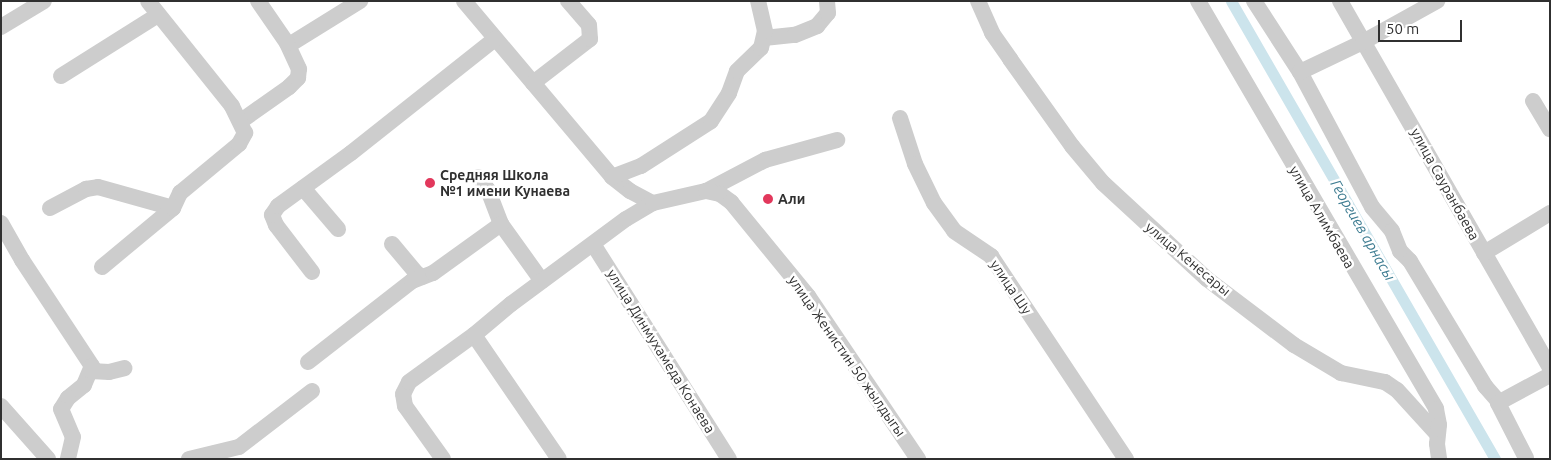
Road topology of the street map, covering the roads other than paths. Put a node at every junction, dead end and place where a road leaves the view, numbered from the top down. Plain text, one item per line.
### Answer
1 (44, 1) edge
2 (148, 1) edge
3 (258, 1) edge
4 (360, 1) edge
5 (464, 1) edge
6 (568, 1) edge
7 (758, 1) edge
8 (827, 1) edge
9 (978, 1) edge
10 (1198, 1) edge
11 (1254, 1) edge
12 (1340, 1) edge
13 (1437, 1) edge
14 (337, 7) edge
15 (161, 18) junction
16 (1, 27) edge
17 (764, 38) junction
18 (496, 39) junction
19 (1363, 42) junction
20 (289, 45) junction
21 (93, 67) dead end
22 (1300, 72) junction
23 (61, 76) dead end
24 (533, 83) junction
25 (1533, 101) dead end
26 (900, 118) dead end
27 (241, 121) junction
28 (1550, 129) edge
29 (837, 140) dead end
30 (478, 177) dead end
31 (612, 177) junction
32 (303, 188) junction
33 (706, 191) junction
34 (653, 203) junction
35 (50, 208) dead end
36 (173, 208) junction
37 (1550, 213) edge
38 (1, 223) edge
39 (501, 224) junction
40 (338, 229) dead end
41 (392, 244) dead end
42 (593, 244) junction
43 (1484, 254) junction
44 (102, 267) dead end
45 (312, 272) dead end
46 (422, 277) junction
47 (542, 281) junction
48 (474, 336) junction
49 (308, 362) dead end
50 (1550, 367) edge
51 (125, 368) dead end
52 (91, 371) junction
53 (1550, 375) edge
54 (312, 391) dead end
55 (1499, 402) junction
56 (1, 406) edge
57 (1438, 434) junction
58 (1526, 458) edge
59 (48, 459) edge
60 (68, 459) edge
61 (189, 459) edge
62 (443, 459) edge
63 (559, 459) edge
64 (729, 459) edge
65 (918, 459) edge
66 (1126, 459) edge
67 (1439, 459) edge

1 - 16 street
2 - 15 street
3 - 20 street
4 - 14 street
5 - 18 street
6 - 24 street
7 - 17 street
8 - 17 street
9 - 57 street, улица Кенесары
10 - 57 street, улица Алимбаева
11 - 22 street
12 - 19 street, улица Сауранбаева
13 - 19 street
14 - 20 street
15 - 21 street
15 - 23 street
15 - 27 street
17 - 31 street
18 - 24 street
18 - 32 street
19 - 22 street
19 - 43 street, улица Сауранбаева
20 - 27 street
22 - 55 street
24 - 31 street
25 - 28 street
26 - 66 street, улица Шу
27 - 36 street
29 - 33 street
30 - 39 street
31 - 34 street
32 - 40 street
32 - 45 street
33 - 34 street
33 - 65 street, улица Женистин 50 жылдыгы
34 - 42 street
35 - 36 street
36 - 44 street
37 - 43 street
38 - 52 street
39 - 46 street
39 - 47 street
41 - 46 street
42 - 47 street
42 - 64 street, улица Динмухамеда Конаева
43 - 50 street, улица Сауранбаева
46 - 49 street
47 - 48 street
48 - 62 street
48 - 63 street
51 - 52 street
52 - 60 street
53 - 55 street
54 - 61 street
55 - 58 street
56 - 59 street
57 - 67 street

